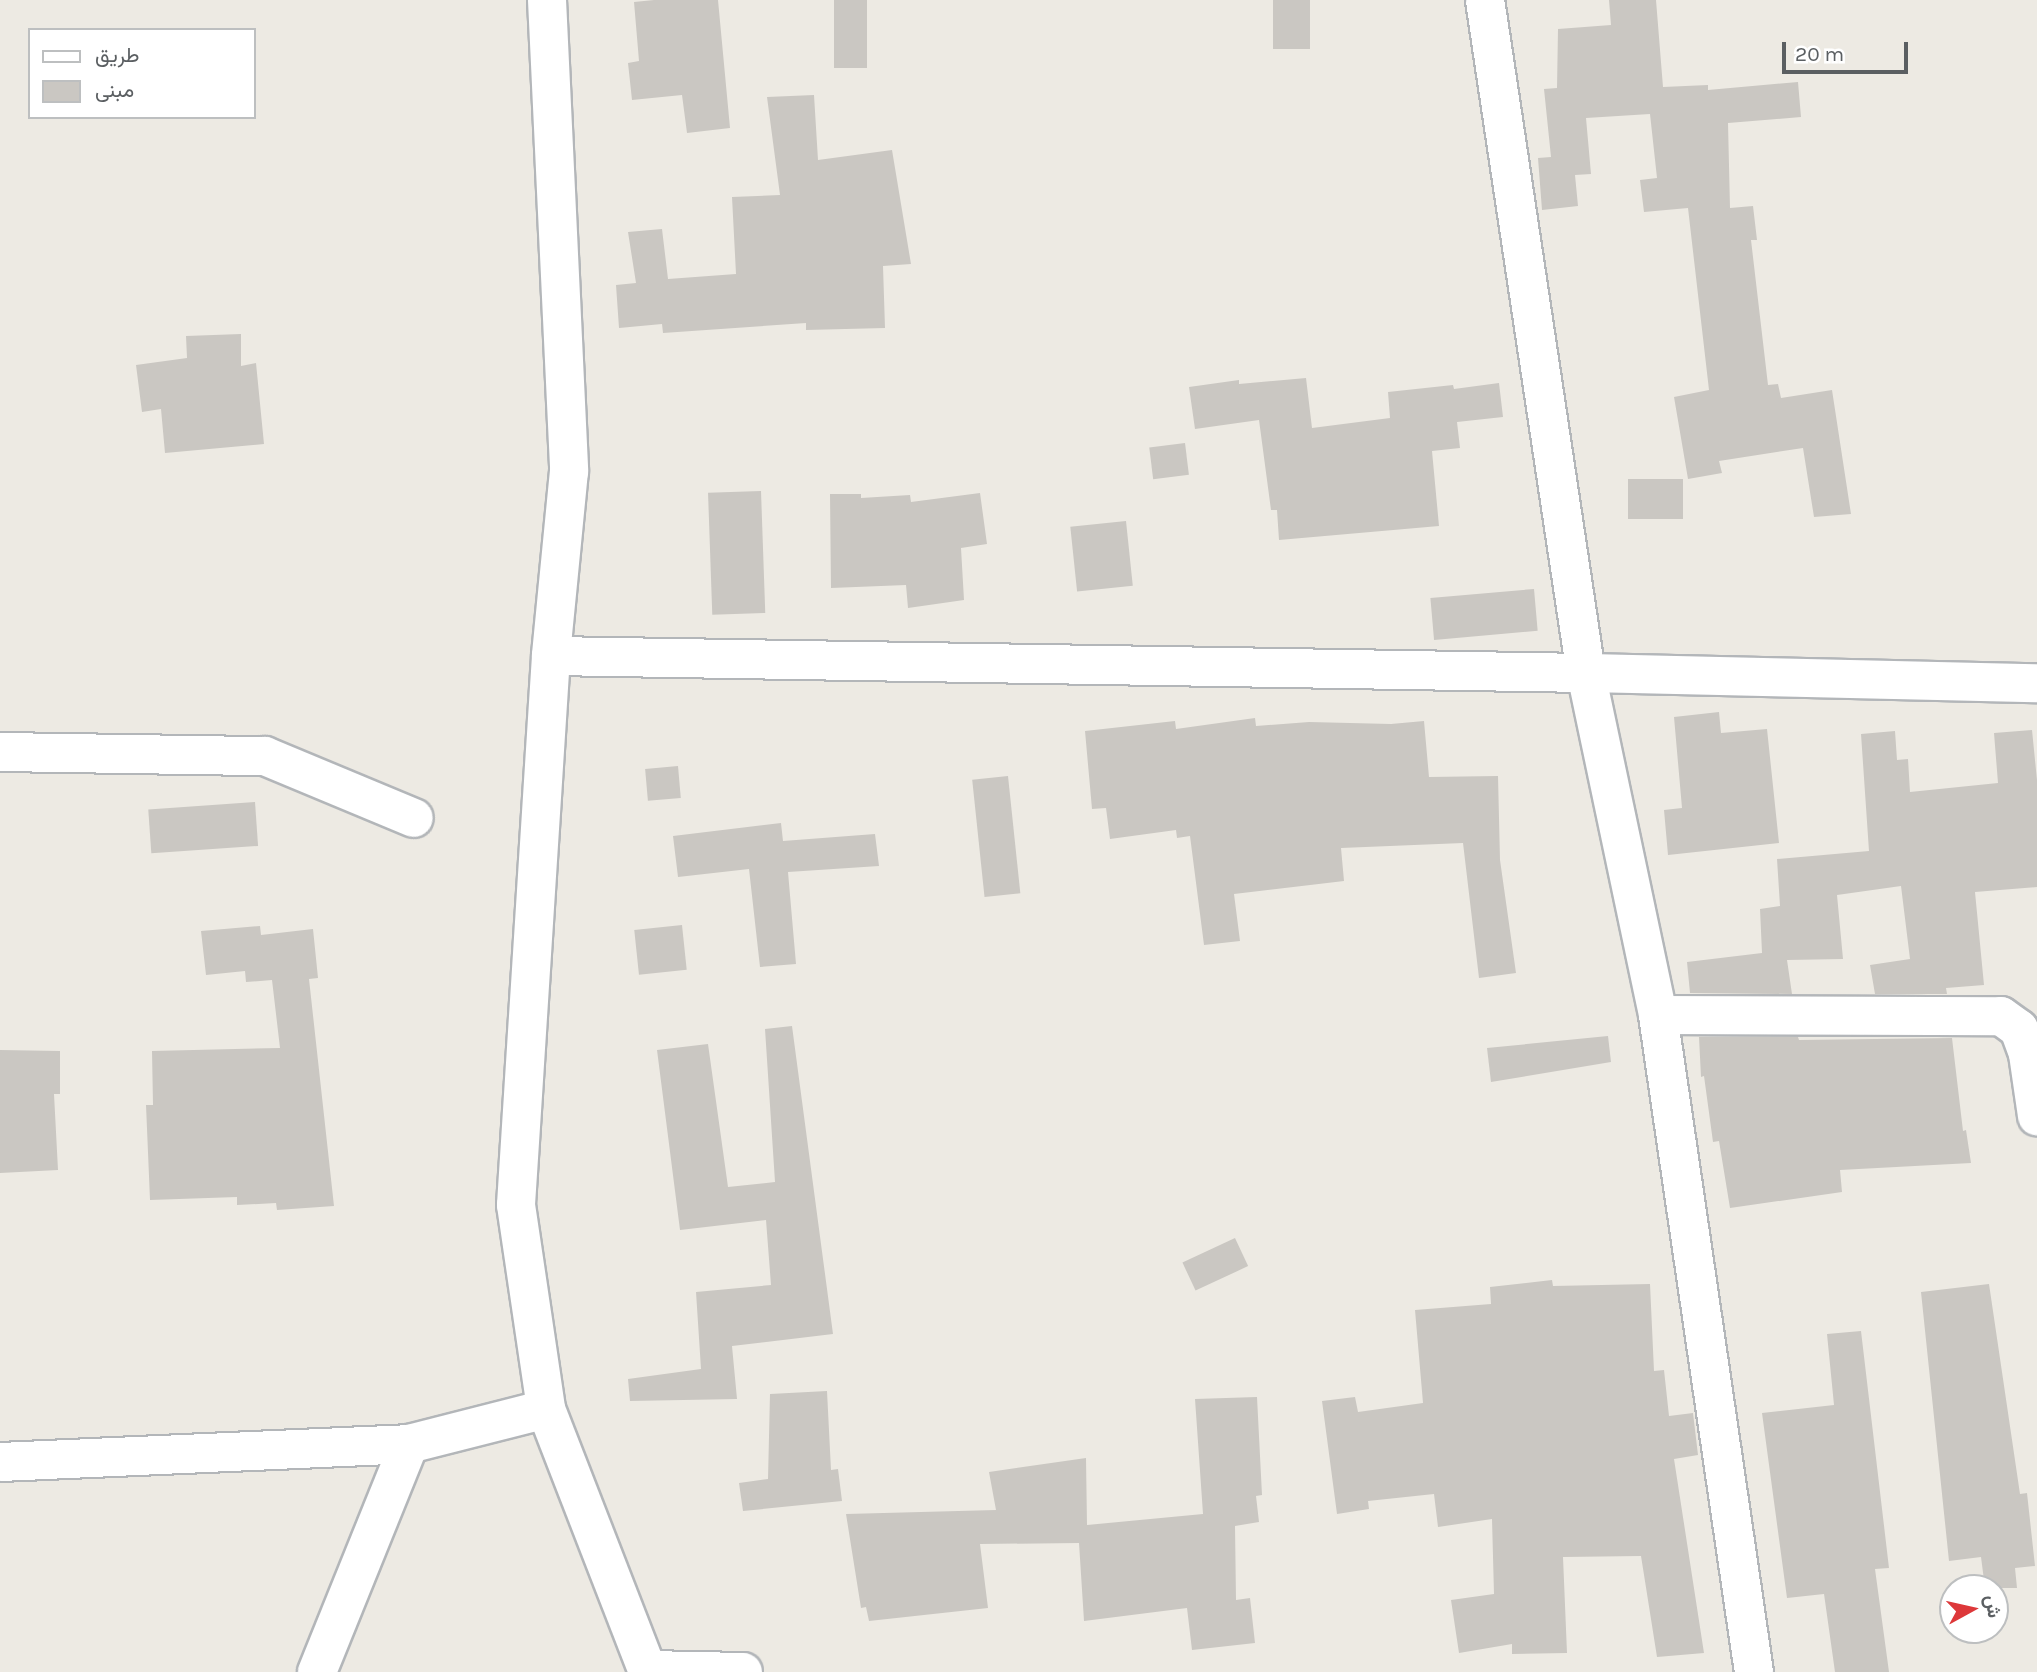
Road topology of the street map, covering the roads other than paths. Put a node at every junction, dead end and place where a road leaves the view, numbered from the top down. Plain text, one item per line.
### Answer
1 (547, 0) edge
2 (1485, 0) edge
3 (551, 656) junction
4 (1586, 673) junction
5 (2037, 683) edge
6 (0, 752) edge
7 (414, 818) dead end
8 (1658, 1015) junction
9 (2037, 1116) edge
10 (546, 1409) junction
11 (409, 1444) junction
12 (0, 1462) edge
13 (648, 1671) edge
14 (317, 1672) edge
15 (743, 1672) edge
16 (1754, 1672) edge

1 - 3 street
2 - 4 street
3 - 4 street
3 - 10 street
4 - 5 street
4 - 8 street
6 - 7 street
8 - 9 street
8 - 16 street
10 - 11 street
10 - 13 street
11 - 12 street
11 - 14 street
13 - 15 street

